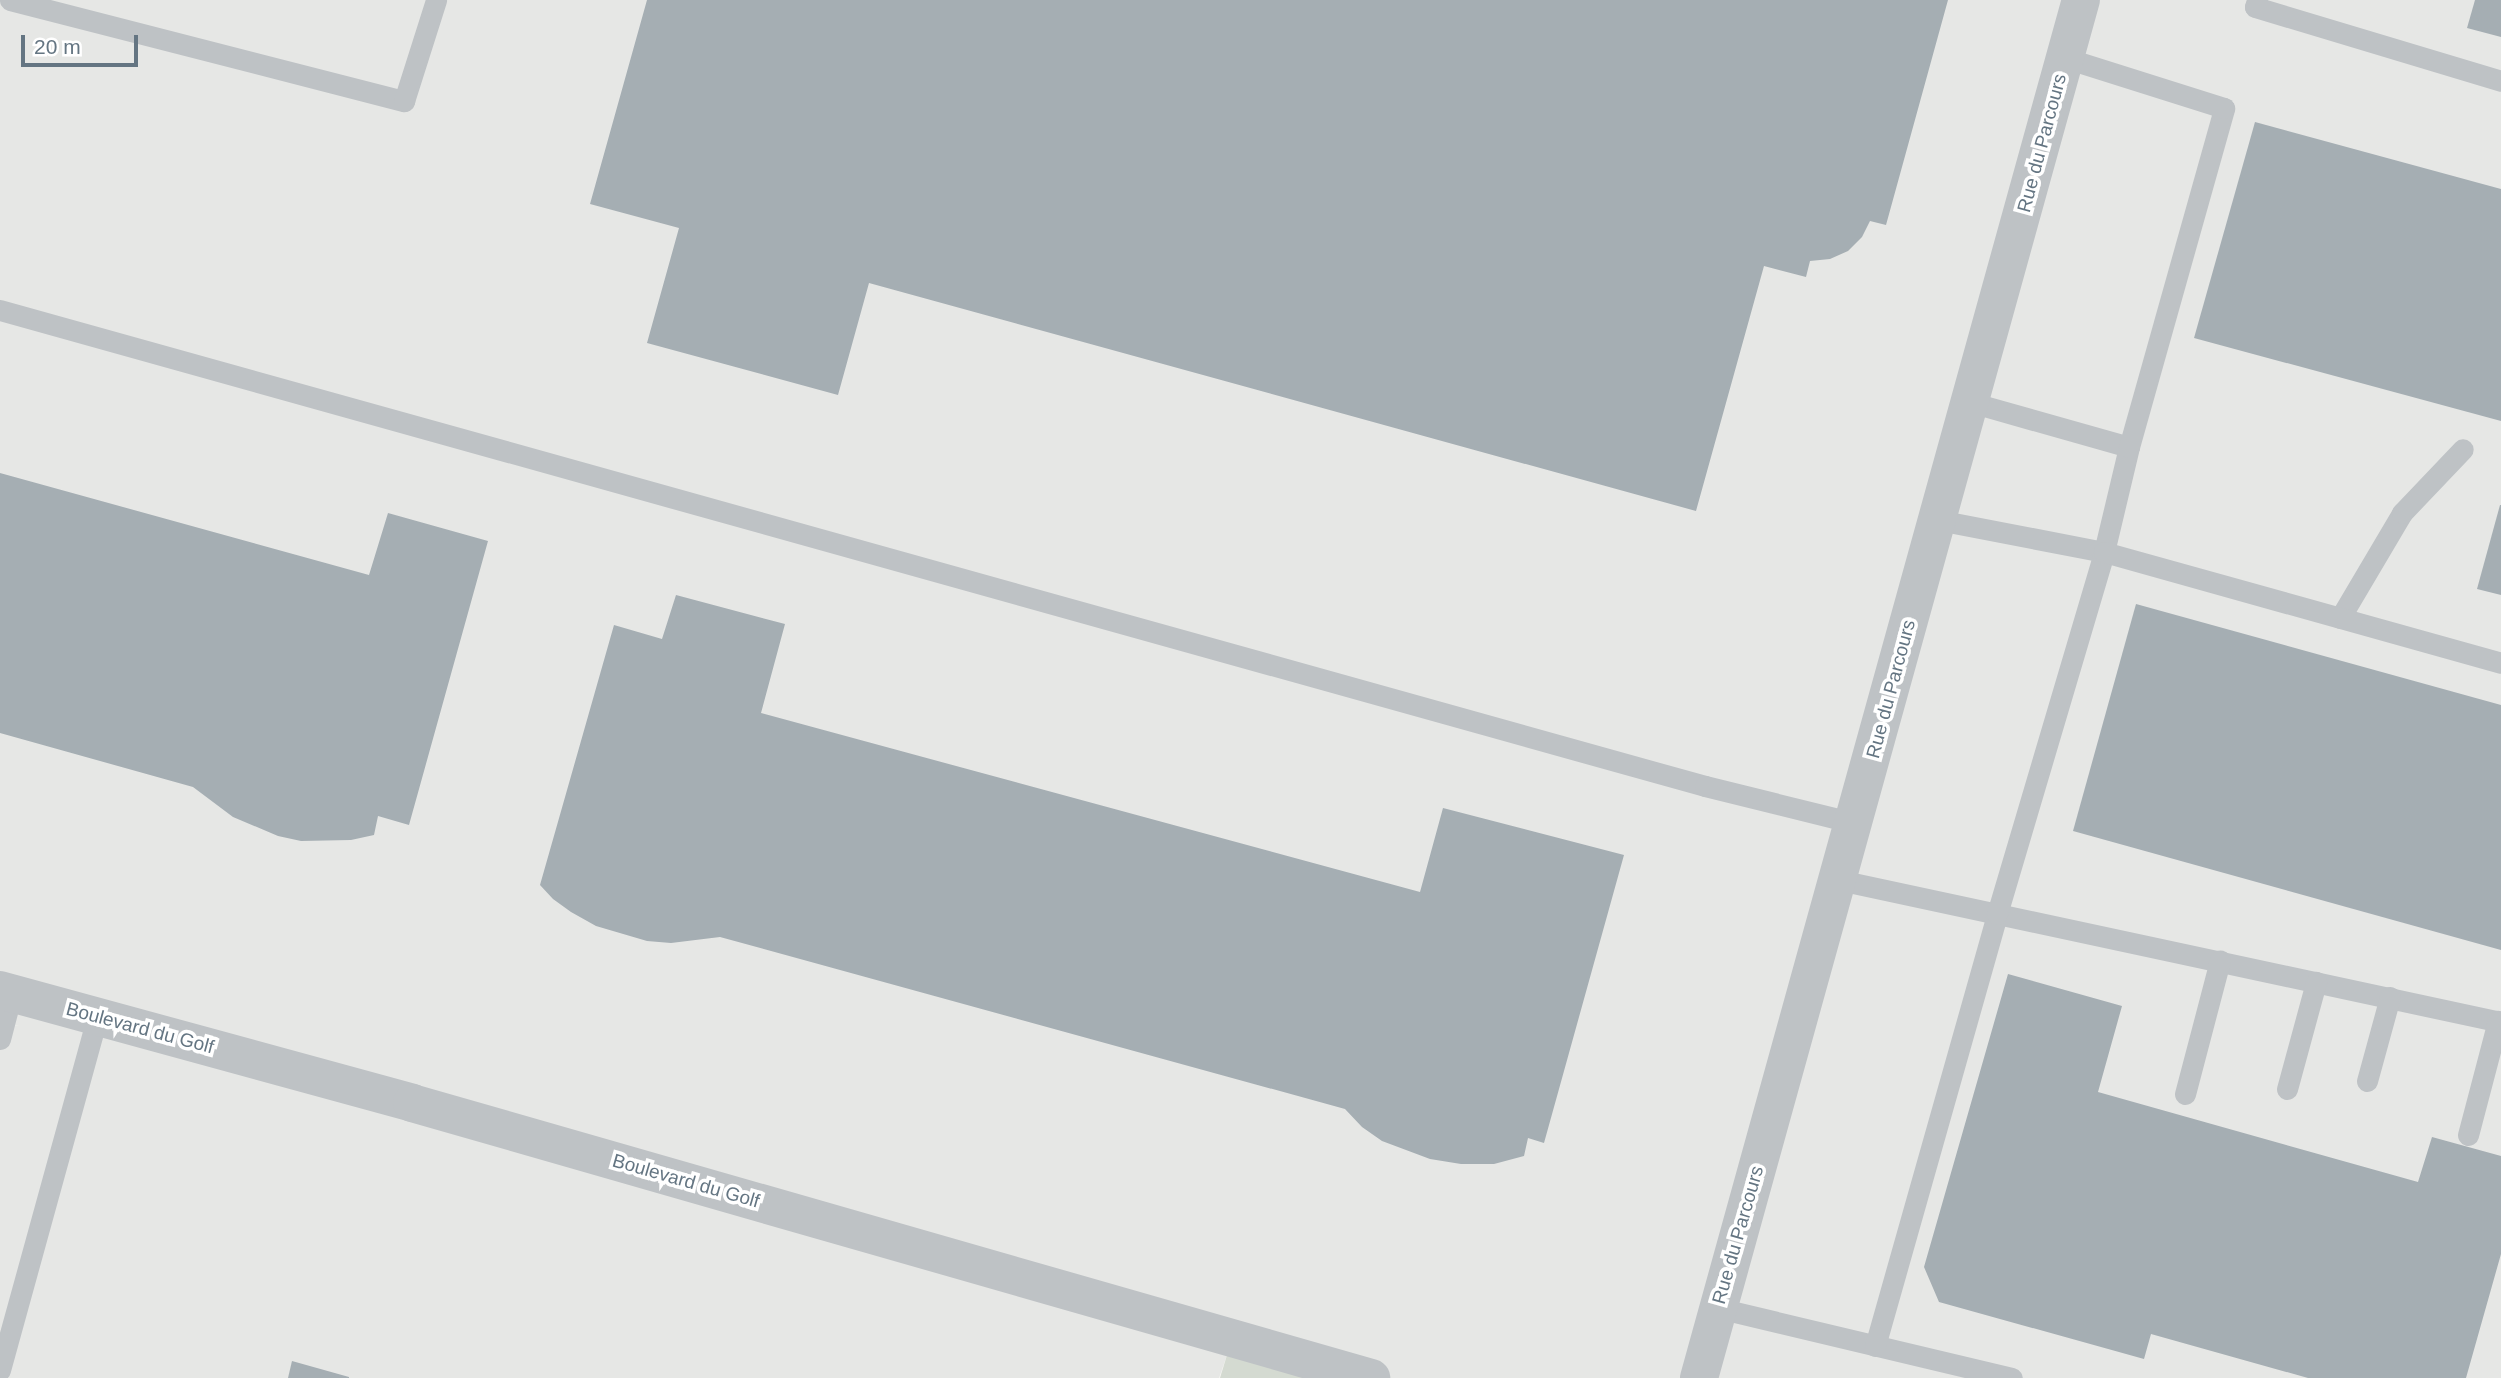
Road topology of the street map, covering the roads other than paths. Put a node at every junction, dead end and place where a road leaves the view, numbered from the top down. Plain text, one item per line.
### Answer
1 (10, 0) edge
2 (436, 0) edge
3 (2081, 0) edge
4 (2257, 0) edge
5 (2065, 58) junction
6 (2501, 81) edge
7 (0, 310) edge
8 (1970, 402) junction
9 (2129, 447) junction
10 (2463, 449) dead end
11 (1938, 520) junction
12 (2104, 552) junction
13 (2340, 618) junction
14 (2501, 663) edge
15 (1855, 823) junction
16 (1839, 880) junction
17 (1997, 915) junction
18 (2220, 961) junction
19 (2316, 982) junction
20 (6, 991) edge
21 (2390, 997) junction
22 (97, 1017) junction
23 (2499, 1021) edge
24 (0, 1039) edge
25 (2367, 1081) dead end
26 (2287, 1089) dead end
27 (2185, 1094) dead end
28 (2469, 1135) dead end
29 (1718, 1308) junction
30 (1875, 1346) junction
31 (0, 1370) edge
32 (1371, 1378) edge
33 (1699, 1378) edge
34 (2012, 1378) edge

1 - 2 lane
3 - 5 street, Rue du Parcours
4 - 6 lane
5 - 8 street, Rue du Parcours
5 - 9 lane
7 - 15 lane
8 - 9 lane
8 - 11 street, Rue du Parcours
9 - 12 lane
10 - 13 lane
11 - 12 lane
11 - 15 street, Rue du Parcours
12 - 13 lane
12 - 17 lane
13 - 14 lane
15 - 16 street, Rue du Parcours
16 - 17 lane
16 - 29 street, Rue du Parcours
17 - 18 lane
17 - 30 lane
18 - 19 lane
18 - 27 lane
19 - 21 lane
19 - 26 lane
20 - 22 street, Boulevard du Golf
20 - 24 lane
21 - 23 lane
21 - 25 lane
22 - 31 lane
22 - 32 street, Boulevard du Golf
23 - 28 lane
29 - 30 lane
29 - 33 street, Rue du Parcours
30 - 34 lane

